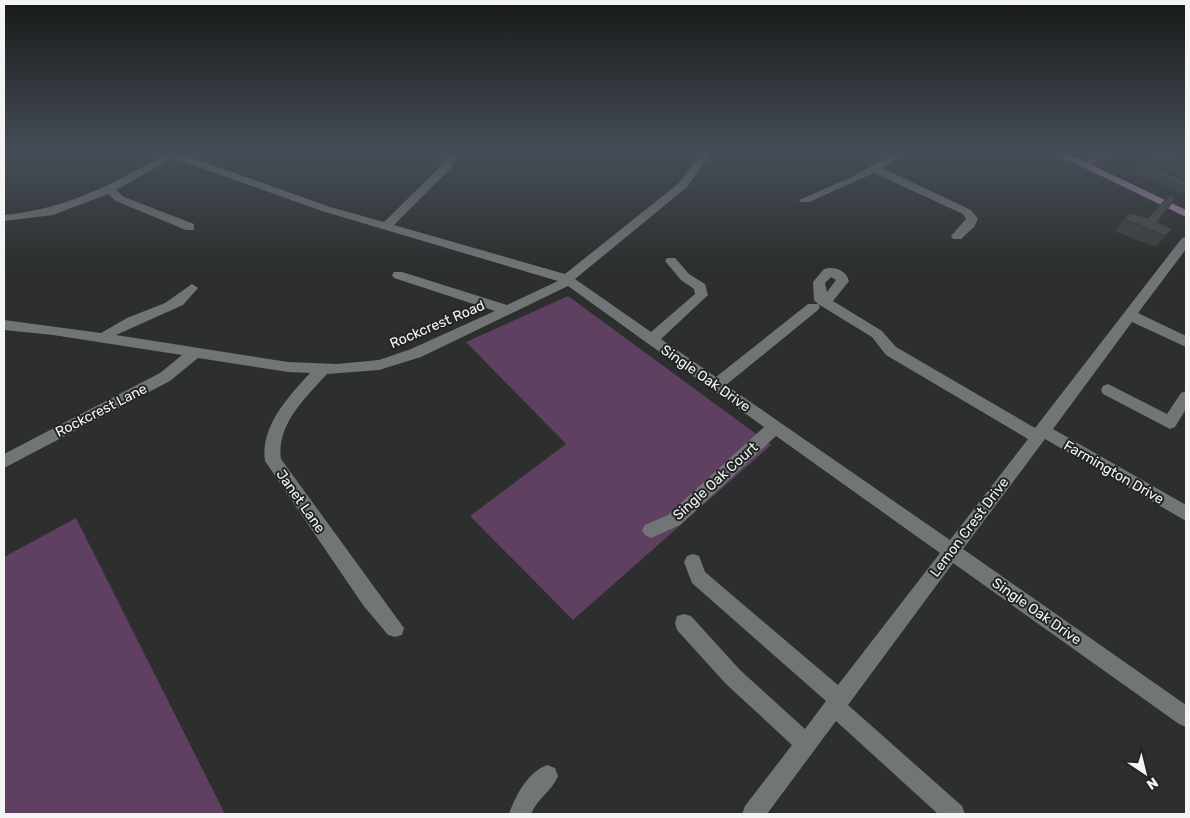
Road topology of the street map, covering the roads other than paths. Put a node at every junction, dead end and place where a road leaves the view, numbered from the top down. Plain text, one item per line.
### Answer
1 (103, 191) edge
2 (111, 191) edge
3 (274, 191) edge
4 (421, 191) edge
5 (675, 191) edge
6 (825, 191) edge
7 (922, 191) edge
8 (1138, 191) edge
9 (805, 200) dead end
10 (1186, 214) edge
11 (4, 218) edge
12 (386, 226) junction
13 (190, 227) dead end
14 (957, 236) dead end
15 (1186, 240) edge
16 (671, 261) dead end
17 (398, 275) dead end
18 (566, 280) junction
19 (192, 288) dead end
20 (508, 311) junction
21 (1130, 315) junction
22 (4, 325) edge
23 (103, 338) junction
24 (652, 339) junction
25 (1186, 342) edge
26 (195, 353) junction
27 (323, 369) junction
28 (716, 385) junction
29 (1108, 390) dead end
30 (1186, 397) edge
31 (1180, 420) edge
32 (775, 427) junction
33 (1040, 434) junction
34 (4, 460) edge
35 (1186, 514) edge
36 (651, 530) dead end
37 (952, 550) junction
38 (692, 562) dead end
39 (684, 623) dead end
40 (395, 628) dead end
41 (837, 703) junction
42 (1186, 717) edge
43 (806, 744) junction
44 (547, 776) dead end
45 (520, 814) edge
46 (753, 814) edge
47 (954, 814) edge

1 - 11 street
2 - 13 street
3 - 12 street, Single Oak Drive
4 - 12 street
5 - 18 street, Rockcrest Road
6 - 9 street
7 - 14 street
8 - 10 main road
12 - 18 street, Single Oak Drive
15 - 21 street, Lemon Crest Drive
16 - 24 street
17 - 20 street
18 - 20 street, Rockcrest Road
18 - 24 street, Single Oak Drive
19 - 23 street
20 - 27 street, Rockcrest Road
21 - 25 street
21 - 33 street, Lemon Crest Drive
22 - 23 street, Rockcrest Road
23 - 26 street, Rockcrest Road
24 - 28 street, Single Oak Drive
26 - 27 street, Rockcrest Road
26 - 34 street, Rockcrest Lane
27 - 40 street, Janet Lane
28 - 32 street, Single Oak Drive
28 - 33 street, Farmington Drive
29 - 31 street
30 - 31 street
32 - 36 street, Single Oak Court
32 - 37 street, Single Oak Drive
33 - 35 street, Farmington Drive
33 - 37 street, Lemon Crest Drive
37 - 41 street, Lemon Crest Drive
37 - 42 street, Single Oak Drive
38 - 41 street
39 - 43 street
41 - 43 street, Lemon Crest Drive
41 - 47 street
43 - 46 street, Lemon Crest Drive
44 - 45 street

